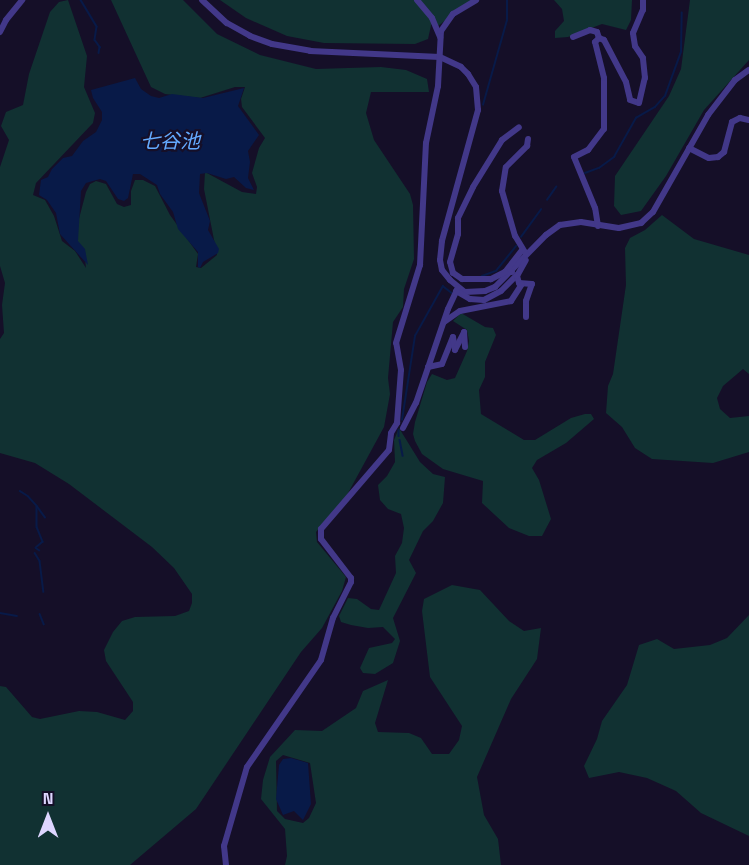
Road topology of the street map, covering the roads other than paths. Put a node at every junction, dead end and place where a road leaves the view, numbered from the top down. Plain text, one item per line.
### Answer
1 (22, 0) edge
2 (202, 0) edge
3 (417, 0) edge
4 (476, 0) edge
5 (643, 0) edge
6 (0, 32) edge
7 (573, 37) dead end
8 (441, 38) junction
9 (599, 38) junction
10 (440, 57) junction
11 (749, 70) edge
12 (749, 120) edge
13 (519, 127) dead end
14 (528, 139) dead end
15 (689, 148) junction
16 (598, 226) junction
17 (525, 254) junction
18 (511, 273) junction
19 (522, 284) junction
20 (457, 290) junction
21 (526, 317) dead end
22 (444, 322) junction
23 (465, 347) dead end
24 (428, 367) junction
25 (403, 428) dead end
26 (226, 865) edge

1 - 6 street
2 - 10 street
3 - 8 street
4 - 8 street
5 - 9 street
7 - 9 street
8 - 10 street
9 - 16 street
10 - 20 street
10 - 26 street
11 - 15 street
12 - 15 street
13 - 18 street
14 - 17 street
15 - 16 street
16 - 17 street
17 - 18 street
18 - 19 street
18 - 20 street
19 - 21 street
19 - 22 street
20 - 22 street
22 - 24 street
23 - 24 street
24 - 25 street

